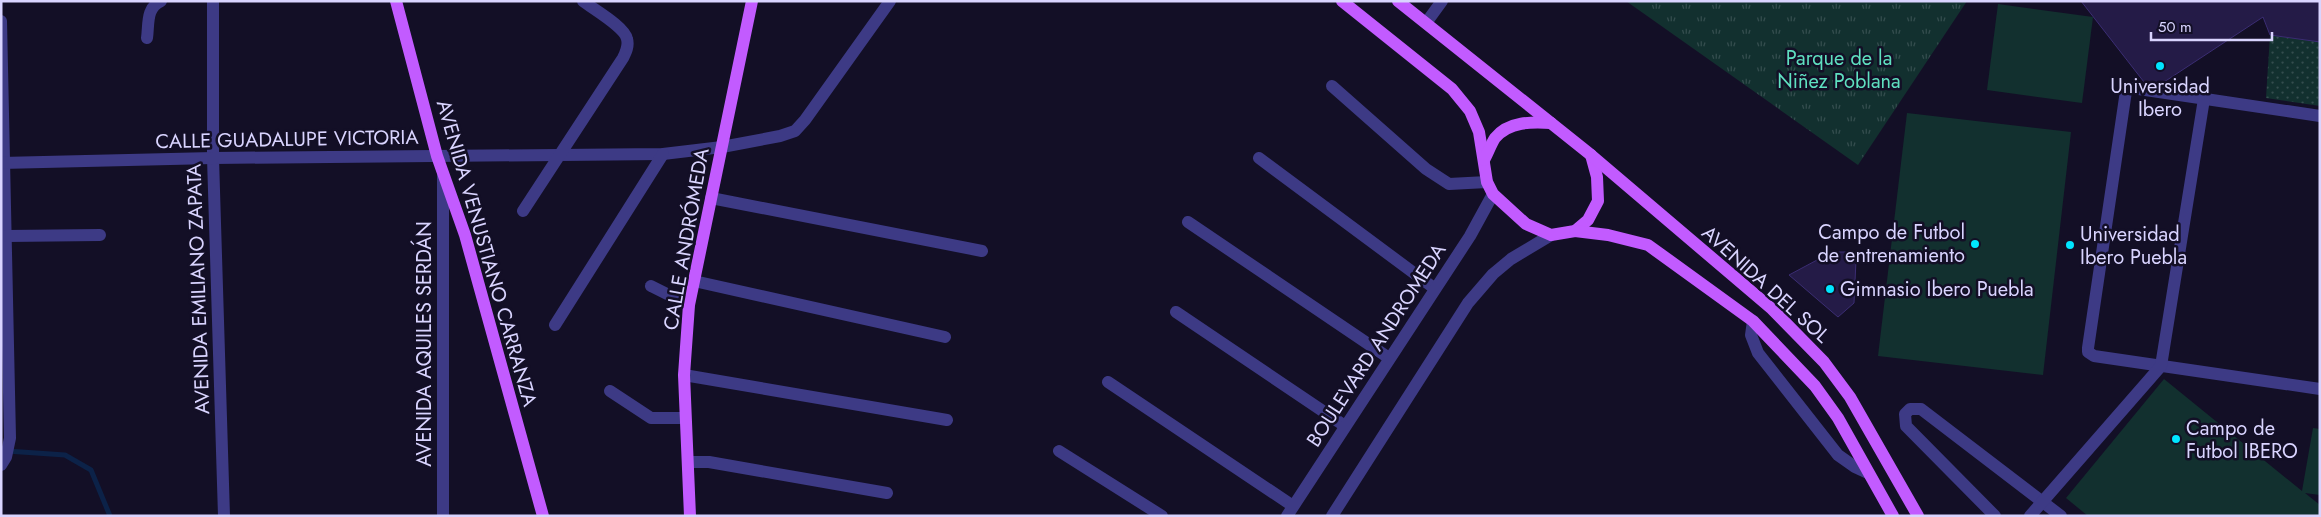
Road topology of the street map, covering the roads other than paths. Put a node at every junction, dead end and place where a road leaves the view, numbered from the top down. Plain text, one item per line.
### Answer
1 (161, 1) edge
2 (213, 1) edge
3 (583, 1) edge
4 (752, 1) edge
5 (890, 1) edge
6 (1342, 1) edge
7 (1398, 1) edge
8 (1442, 1) edge
9 (400, 4) edge
10 (1, 22) edge
11 (1426, 23) junction
12 (147, 38) dead end
13 (1332, 86) dead end
14 (2204, 99) junction
15 (2320, 116) edge
16 (1551, 123) junction
17 (722, 147) junction
18 (664, 154) junction
19 (561, 155) junction
20 (1591, 155) junction
21 (437, 156) junction
22 (213, 158) junction
23 (1259, 158) dead end
24 (1484, 160) junction
25 (3, 163) edge
26 (443, 173) junction
27 (1487, 182) junction
28 (1493, 194) junction
29 (711, 198) junction
30 (523, 211) dead end
31 (1188, 222) dead end
32 (1575, 231) junction
33 (100, 235) dead end
34 (1551, 235) junction
35 (6, 236) junction
36 (982, 251) dead end
37 (694, 281) junction
38 (651, 286) dead end
39 (1434, 288) junction
40 (690, 305) junction
41 (1176, 312) dead end
42 (1753, 321) junction
43 (555, 326) dead end
44 (945, 337) dead end
45 (1389, 358) junction
46 (2161, 366) junction
47 (684, 375) junction
48 (1108, 382) dead end
49 (2320, 389) edge
50 (610, 391) dead end
51 (685, 418) junction
52 (947, 420) dead end
53 (1345, 426) junction
54 (1059, 451) dead end
55 (4, 461) edge
56 (688, 462) junction
57 (1868, 473) junction
58 (888, 492) dead end
59 (2044, 501) junction
60 (1290, 511) edge
61 (224, 516) edge
62 (443, 516) edge
63 (543, 516) edge
64 (690, 516) edge
65 (1162, 516) edge
66 (1332, 516) edge
67 (1893, 516) edge
68 (1918, 516) edge
69 (1995, 516) edge
70 (2030, 516) edge
71 (2061, 516) edge

1 - 12 street
2 - 22 street, AVENIDA EMILIANO ZAPATA
3 - 19 street
4 - 17 main road, CALLE ANDRÓMEDA
5 - 17 street, CALLE GUADALUPE VICTORIA
6 - 24 main road
7 - 11 main road
8 - 11 street
9 - 21 main road, AVENIDA VENUSTIANO CARRANZA
10 - 25 street
11 - 16 main road
13 - 27 street
14 - 15 street
14 - 46 street
14 - 46 street
16 - 20 main road
16 - 24 main road
17 - 18 street, CALLE GUADALUPE VICTORIA
17 - 29 main road, CALLE ANDRÓMEDA
18 - 19 street, CALLE GUADALUPE VICTORIA
18 - 43 street
19 - 21 street, CALLE GUADALUPE VICTORIA
19 - 30 street
20 - 32 main road
20 - 68 main road, AVENIDA DEL SOL
21 - 22 street, CALLE GUADALUPE VICTORIA
21 - 26 main road, AVENIDA VENUSTIANO CARRANZA
22 - 25 street, CALLE GUADALUPE VICTORIA
22 - 61 street, AVENIDA EMILIANO ZAPATA
23 - 39 street
24 - 27 main road
25 - 35 street
26 - 62 street, AVENIDA AQUILES SERDÁN
26 - 63 main road, AVENIDA VENUSTIANO CARRANZA
27 - 28 main road
28 - 34 main road
28 - 39 street, BOULEVARD ANDROMEDA
29 - 36 street
29 - 37 main road, CALLE ANDRÓMEDA
31 - 45 street
32 - 34 main road
32 - 42 main road, AVENIDA DEL SOL
33 - 35 street
34 - 66 street
35 - 55 street
37 - 40 main road, CALLE ANDRÓMEDA
37 - 44 street
38 - 40 street
39 - 45 street, BOULEVARD ANDROMEDA
40 - 47 main road, CALLE ANDRÓMEDA
41 - 53 street
42 - 57 main road, AVENIDA DEL SOL
42 - 57 street
45 - 53 street, BOULEVARD ANDROMEDA
46 - 49 street
46 - 59 street
47 - 51 main road, CALLE ANDRÓMEDA
47 - 52 street
48 - 60 street
50 - 51 street
51 - 56 main road, CALLE ANDRÓMEDA
53 - 60 street, BOULEVARD ANDROMEDA
54 - 65 street
56 - 58 street
56 - 64 main road, CALLE ANDRÓMEDA
57 - 67 main road, AVENIDA DEL SOL
59 - 69 street
59 - 70 street
59 - 71 street

